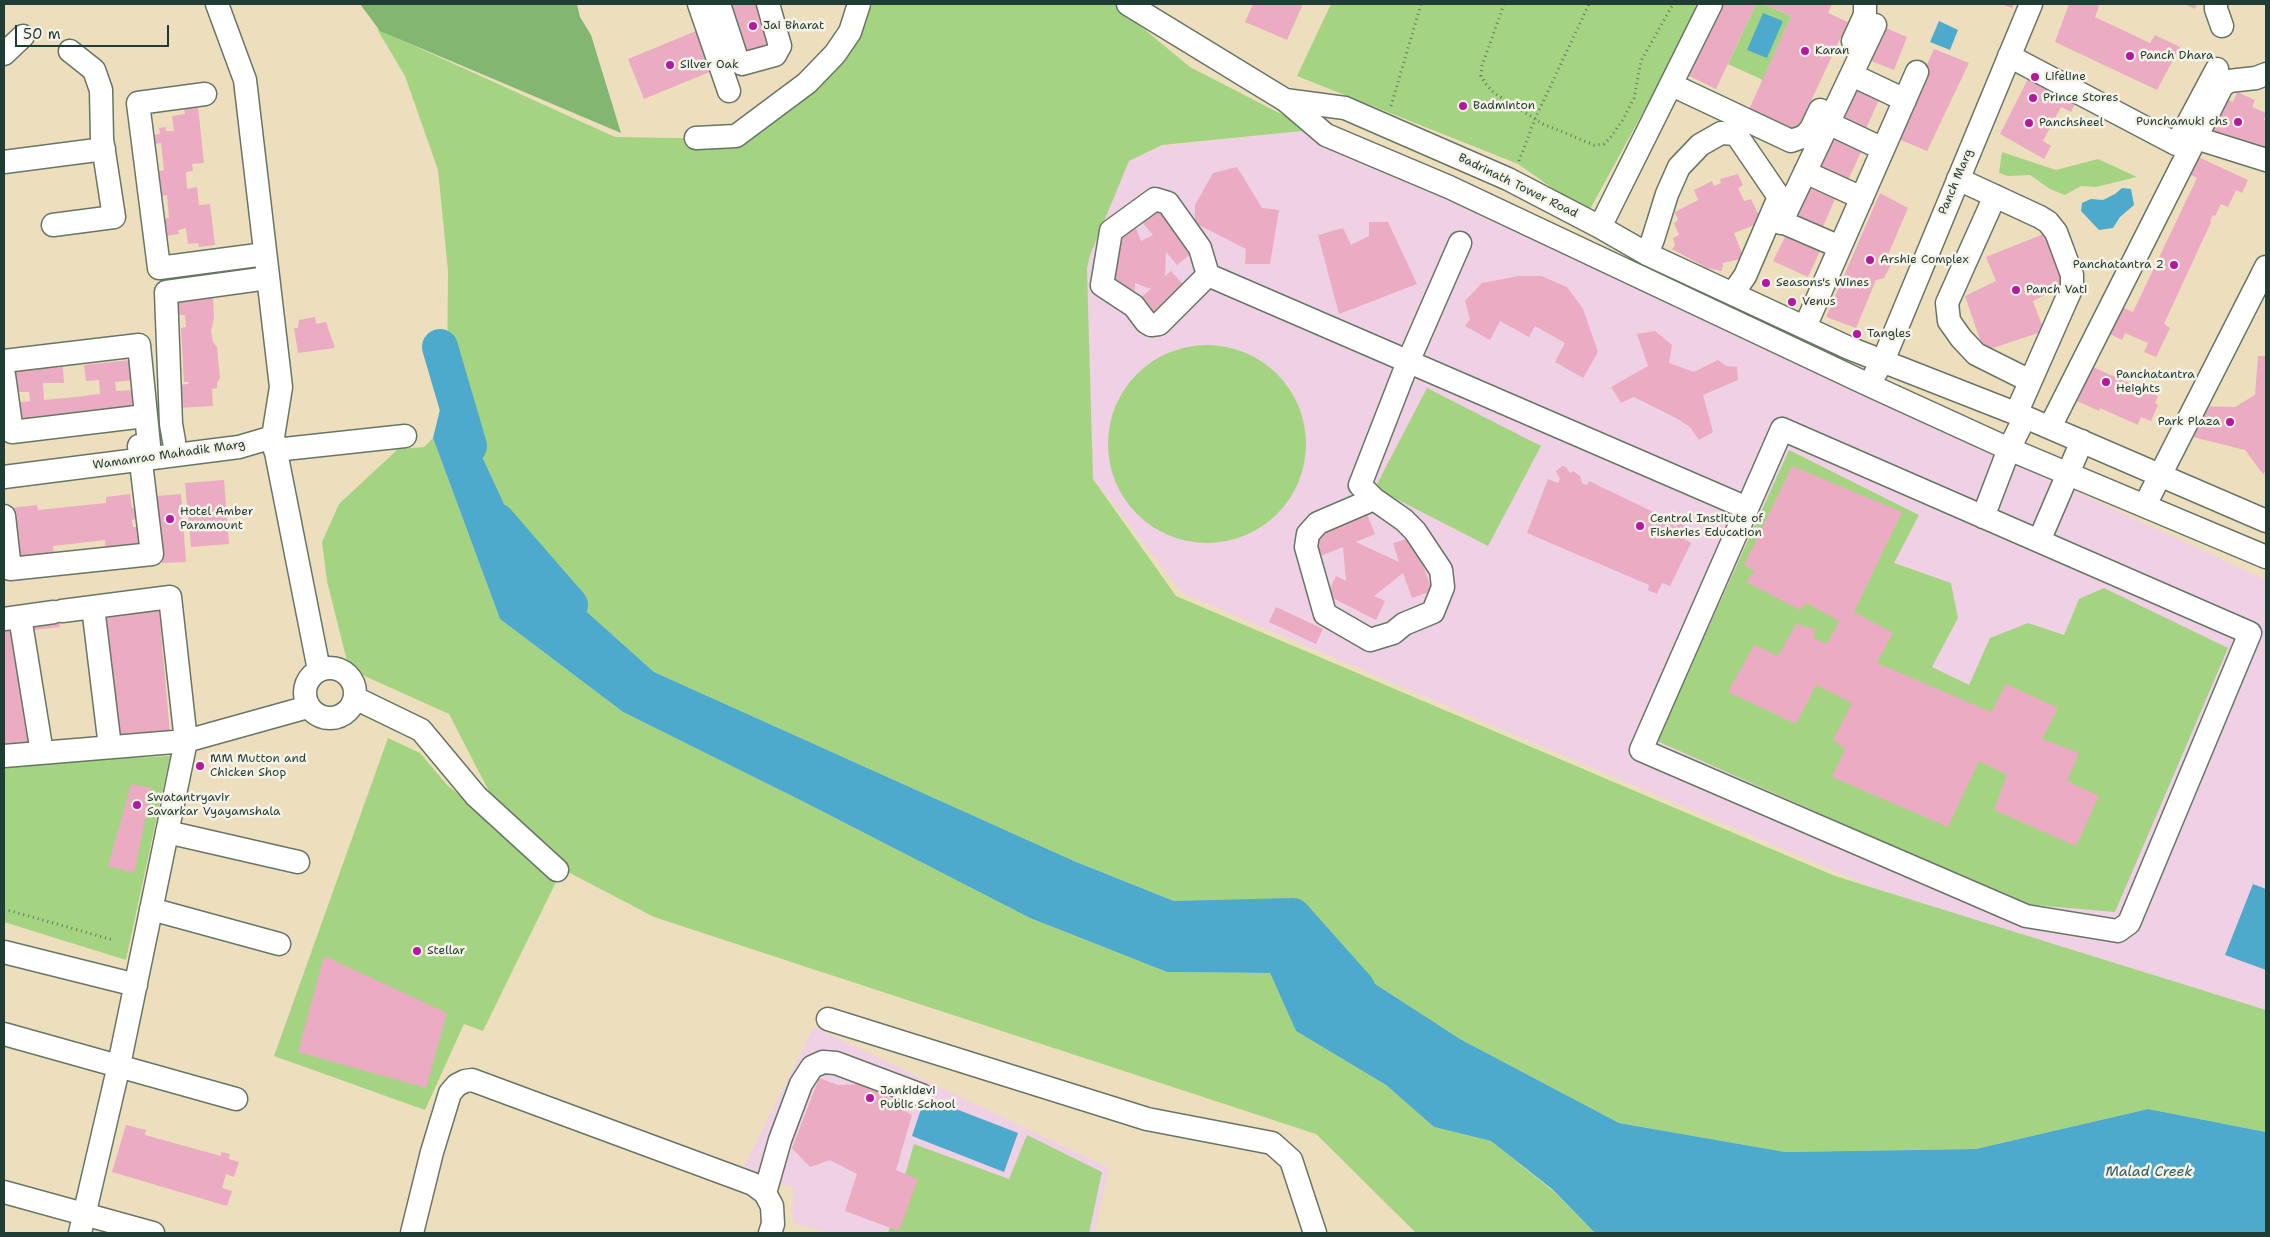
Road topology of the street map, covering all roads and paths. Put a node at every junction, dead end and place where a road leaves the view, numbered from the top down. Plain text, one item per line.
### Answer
1 (218, 4) edge
2 (699, 4) edge
3 (719, 4) edge
4 (768, 4) edge
5 (860, 4) edge
6 (1128, 4) edge
7 (1421, 4) edge
8 (1504, 4) edge
9 (1589, 4) edge
10 (1673, 4) edge
11 (1710, 4) edge
12 (1865, 4) edge
13 (2031, 4) edge
14 (2216, 4) edge
15 (1875, 25) dead end
16 (2222, 26) dead end
17 (23, 36) dead end
18 (70, 50) dead end
19 (4, 54) edge
20 (2009, 56) junction
21 (2217, 68) dead end
22 (1918, 72) dead end
23 (1852, 74) junction
24 (2265, 79) edge
25 (1672, 85) junction
26 (728, 90) dead end
27 (205, 94) dead end
28 (1285, 100) junction
29 (1905, 100) junction
30 (1535, 119) junction
31 (1828, 123) junction
32 (1385, 126) junction
33 (696, 138) dead end
34 (2196, 138) junction
35 (104, 149) junction
36 (1883, 149) junction
37 (2266, 160) edge
38 (4, 162) edge
39 (1805, 172) junction
40 (1508, 179) junction
41 (1958, 179) junction
42 (1995, 196) junction
43 (1862, 198) junction
44 (1782, 222) junction
45 (53, 225) dead end
46 (1600, 227) junction
47 (1460, 243) dead end
48 (1650, 246) junction
49 (1840, 247) junction
50 (265, 254) junction
51 (2266, 267) edge
52 (1208, 275) junction
53 (268, 278) junction
54 (1742, 289) junction
55 (1805, 326) junction
56 (4, 361) edge
57 (1882, 361) junction
58 (1408, 362) junction
59 (4, 374) edge
60 (2030, 381) junction
61 (1868, 385) junction
62 (2020, 415) junction
63 (145, 416) junction
64 (2050, 427) junction
65 (405, 436) dead end
66 (174, 441) junction
67 (2082, 441) junction
68 (274, 443) junction
69 (2009, 449) junction
70 (143, 450) junction
71 (4, 463) edge
72 (2068, 474) junction
73 (2160, 475) junction
74 (4, 477) edge
75 (1374, 499) junction
76 (2145, 505) junction
77 (1747, 508) junction
78 (4, 516) edge
79 (1983, 517) junction
80 (2266, 521) edge
81 (2039, 541) junction
82 (2266, 557) edge
83 (93, 607) junction
84 (12, 618) edge
85 (320, 670) junction
86 (355, 698) junction
87 (308, 706) junction
88 (186, 741) junction
89 (110, 748) junction
90 (42, 753) junction
91 (4, 756) edge
92 (167, 832) junction
93 (298, 862) dead end
94 (557, 870) dead end
95 (4, 909) edge
96 (151, 909) junction
97 (113, 940) dead end
98 (279, 944) dead end
99 (4, 952) edge
100 (136, 985) junction
101 (828, 1018) dead end
102 (4, 1034) edge
103 (119, 1065) junction
104 (921, 1095) dead end
105 (236, 1098) dead end
106 (4, 1192) edge
107 (765, 1193) junction
108 (82, 1224) edge
109 (153, 1233) edge
110 (412, 1233) edge
111 (770, 1233) edge
112 (1315, 1233) edge

1 - 50 street
2 - 26 street
3 - 4 street
5 - 33 street
6 - 28 street, Badrinath Tower Road
7 - 32 path
8 - 30 path
9 - 30 path
10 - 30 path
11 - 25 street
12 - 25 street
13 - 20 street, Panch Marg
14 - 16 street
15 - 23 street
17 - 19 street
18 - 35 street
20 - 21 street
20 - 41 street, Panch Marg
22 - 29 street
23 - 29 street
23 - 31 street
24 - 34 street
25 - 46 street
27 - 50 street
28 - 32 street, Badrinath Tower Road
28 - 61 street
29 - 36 street
30 - 40 path
31 - 36 street
31 - 39 street
32 - 40 street, Badrinath Tower Road
34 - 37 street
34 - 64 street
35 - 38 street
35 - 45 street
36 - 43 street
39 - 43 street
39 - 44 street
40 - 46 street, Badrinath Tower Road
41 - 42 street
41 - 57 street, Panch Marg
42 - 60 street
42 - 60 street
43 - 49 street
44 - 49 street
44 - 54 street
46 - 48 street, Badrinath Tower Road
47 - 58 street
48 - 54 street, Badrinath Tower Road
48 - 54 street
49 - 55 street
50 - 53 street
51 - 73 street
52 - 52 street
52 - 58 street
53 - 66 street
53 - 68 street
54 - 55 street, Badrinath Tower Road
55 - 57 street, Badrinath Tower Road
56 - 63 street
57 - 61 street, Panch Marg
57 - 62 street, Badrinath Tower Road
58 - 75 street
58 - 77 street
59 - 63 street
60 - 62 street
61 - 69 street
62 - 64 street, Badrinath Tower Road
62 - 69 street
63 - 70 street
64 - 67 street, Badrinath Tower Road
65 - 68 street
66 - 68 street, Wamanrao Mahadik Marg
66 - 70 street, Wamanrao Mahadik Marg
67 - 72 street
67 - 73 street, Badrinath Tower Road
68 - 70 street, Wamanrao Mahadik Marg
68 - 85 street
69 - 72 street
69 - 79 street
70 - 71 street, Wamanrao Mahadik Marg
70 - 74 street, Wamanrao Mahadik Marg
70 - 78 street
72 - 76 street
72 - 81 street
73 - 76 street
73 - 80 street, Badrinath Tower Road
75 - 75 street
76 - 82 street
77 - 79 street
77 - 81 street
79 - 81 street
83 - 84 street
83 - 88 street
83 - 89 street
84 - 90 street
85 - 86 street
85 - 87 street
86 - 87 street
86 - 94 street
87 - 88 street
88 - 89 street
88 - 92 street
89 - 90 street
90 - 91 street
92 - 93 street
92 - 96 street
95 - 97 path
96 - 98 street
96 - 100 street
99 - 100 street
100 - 103 street
101 - 112 street
102 - 103 street
103 - 105 street
103 - 108 street
104 - 107 street
106 - 108 street
107 - 110 street
107 - 111 street
108 - 109 street

